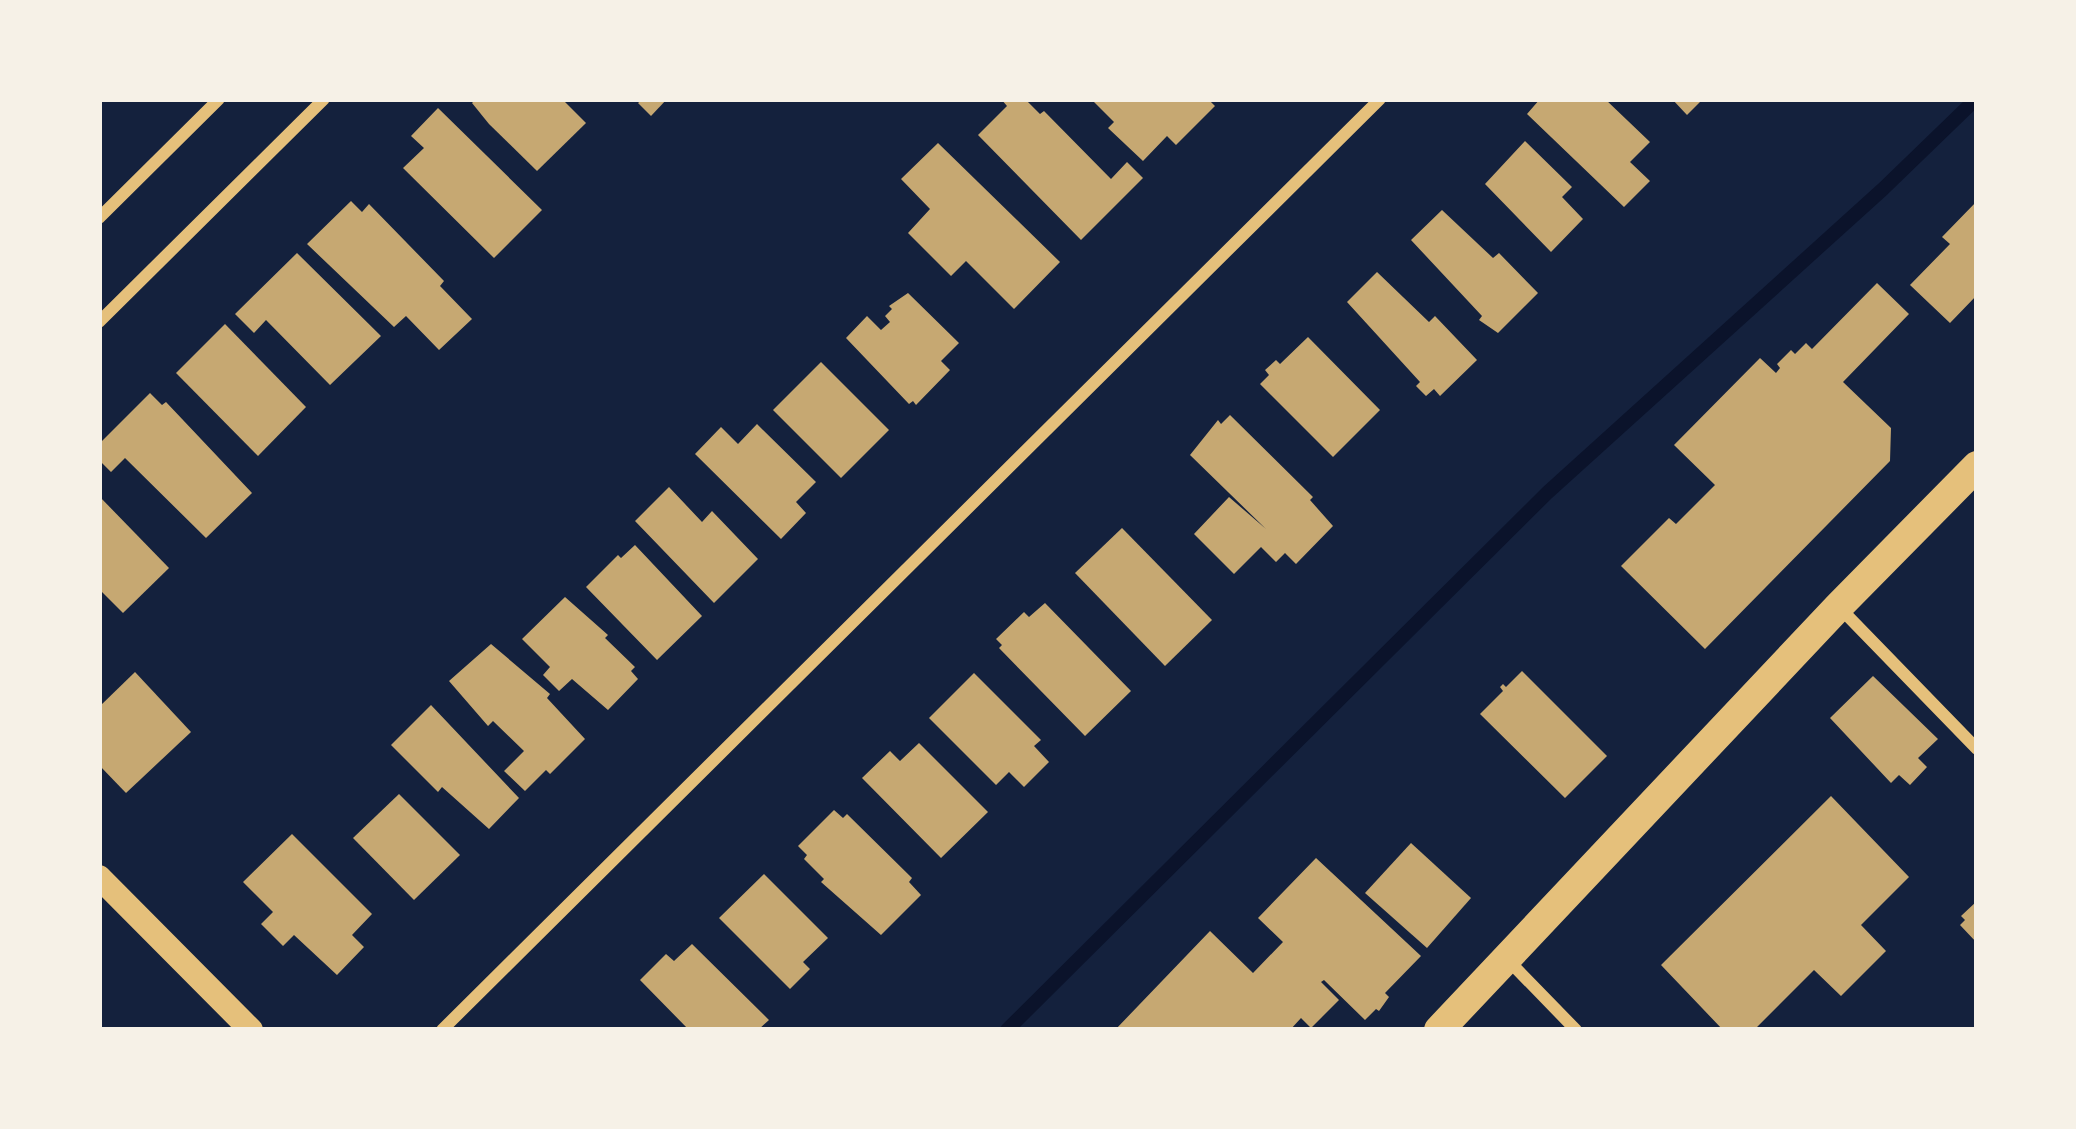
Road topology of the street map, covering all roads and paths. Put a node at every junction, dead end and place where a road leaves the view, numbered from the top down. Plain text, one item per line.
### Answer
1 (219, 99) edge
2 (324, 99) edge
3 (1380, 99) edge
4 (99, 218) edge
5 (99, 322) edge
6 (1977, 466) edge
7 (1838, 606) junction
8 (1977, 749) edge
9 (99, 878) edge
10 (1506, 958) junction
11 (251, 1030) edge
12 (442, 1030) edge
13 (1439, 1030) edge
14 (1576, 1030) edge

1 - 4 street
2 - 5 street
3 - 12 street
6 - 7 main road
7 - 8 street
7 - 10 main road
9 - 11 main road
10 - 13 main road
10 - 14 street

